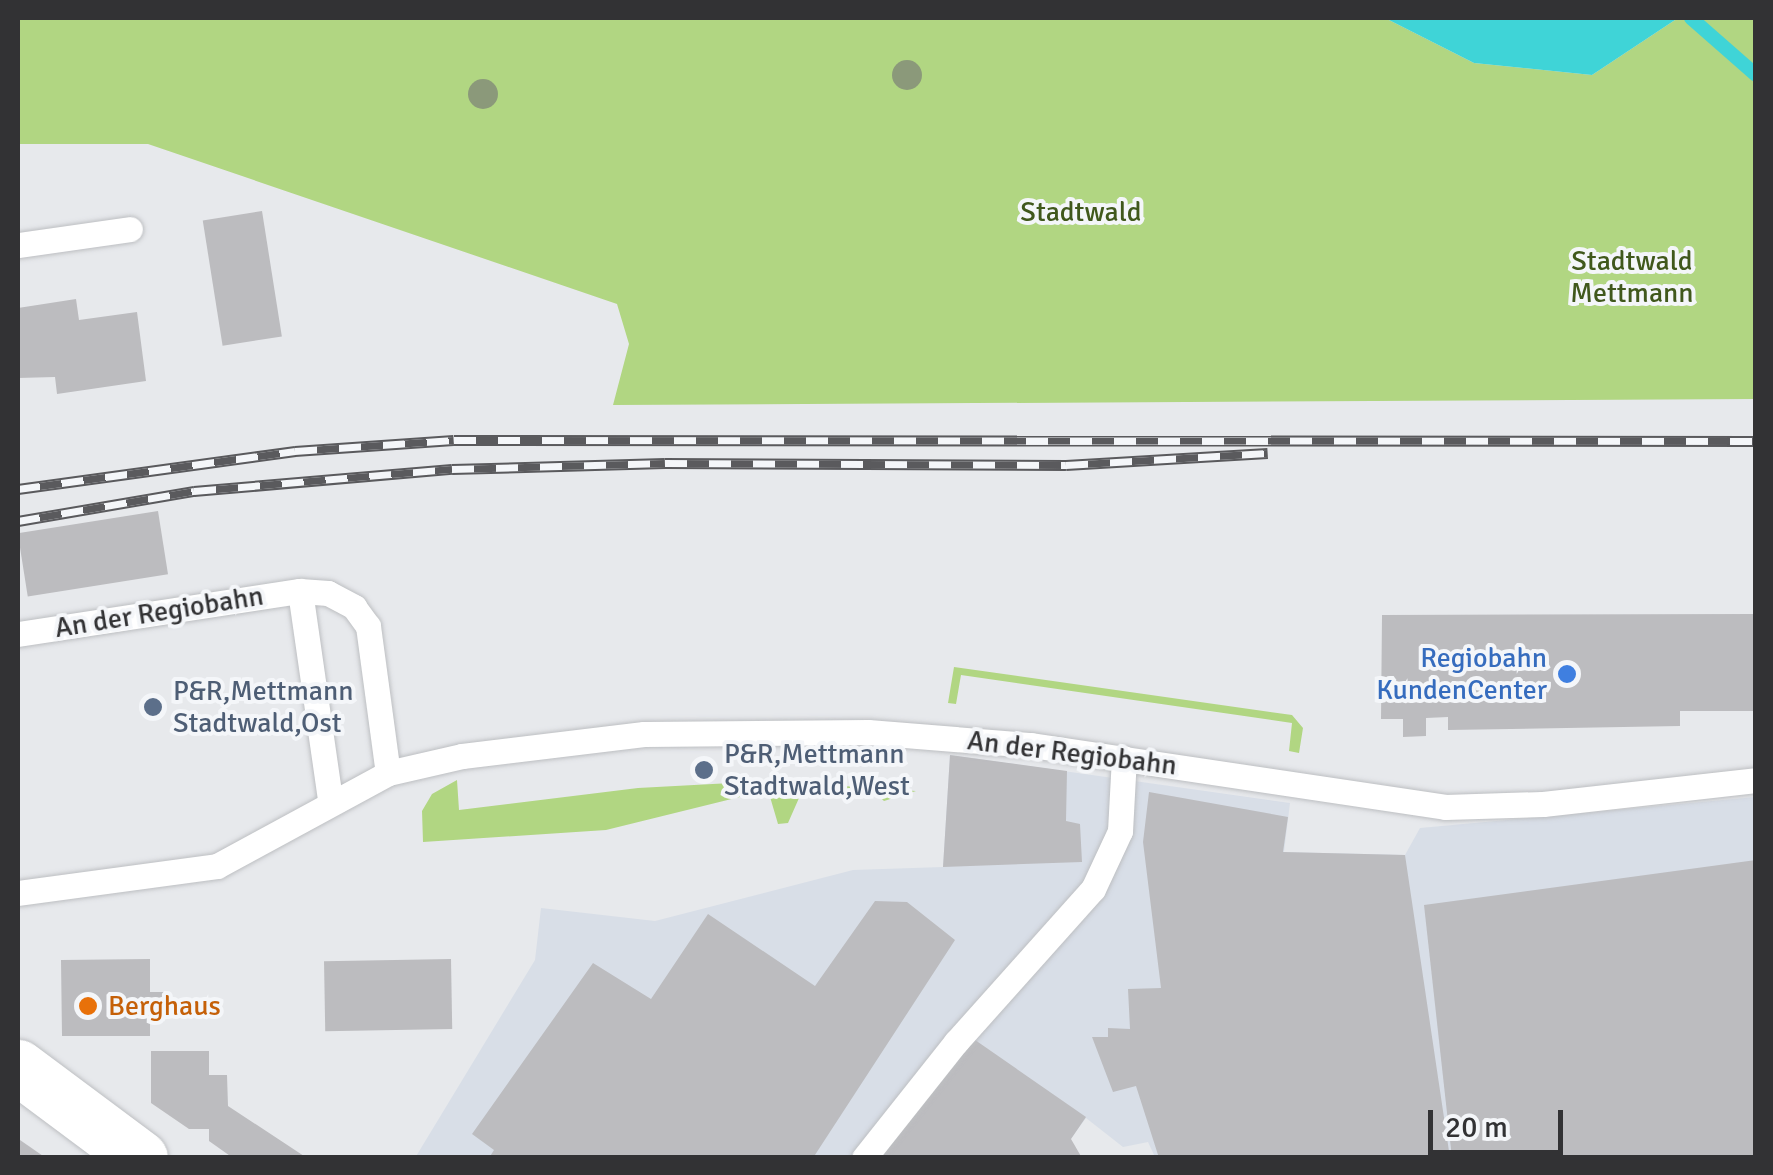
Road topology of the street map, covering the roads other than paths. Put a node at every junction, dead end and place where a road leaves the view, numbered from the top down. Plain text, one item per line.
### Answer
1 (130, 230) dead end
2 (18, 245) edge
3 (300, 591) junction
4 (18, 634) edge
5 (1124, 758) junction
6 (388, 773) junction
7 (1756, 780) edge
8 (330, 800) junction
9 (18, 893) edge
10 (18, 1067) edge
11 (140, 1158) edge
12 (864, 1158) edge

1 - 2 lane
3 - 4 lane, An der Regiobahn
3 - 6 lane, An der Regiobahn
3 - 8 lane, An der Regiobahn
5 - 6 lane, An der Regiobahn
5 - 7 lane, An der Regiobahn
5 - 12 lane
6 - 8 lane, An der Regiobahn
8 - 9 lane, An der Regiobahn
10 - 11 street

